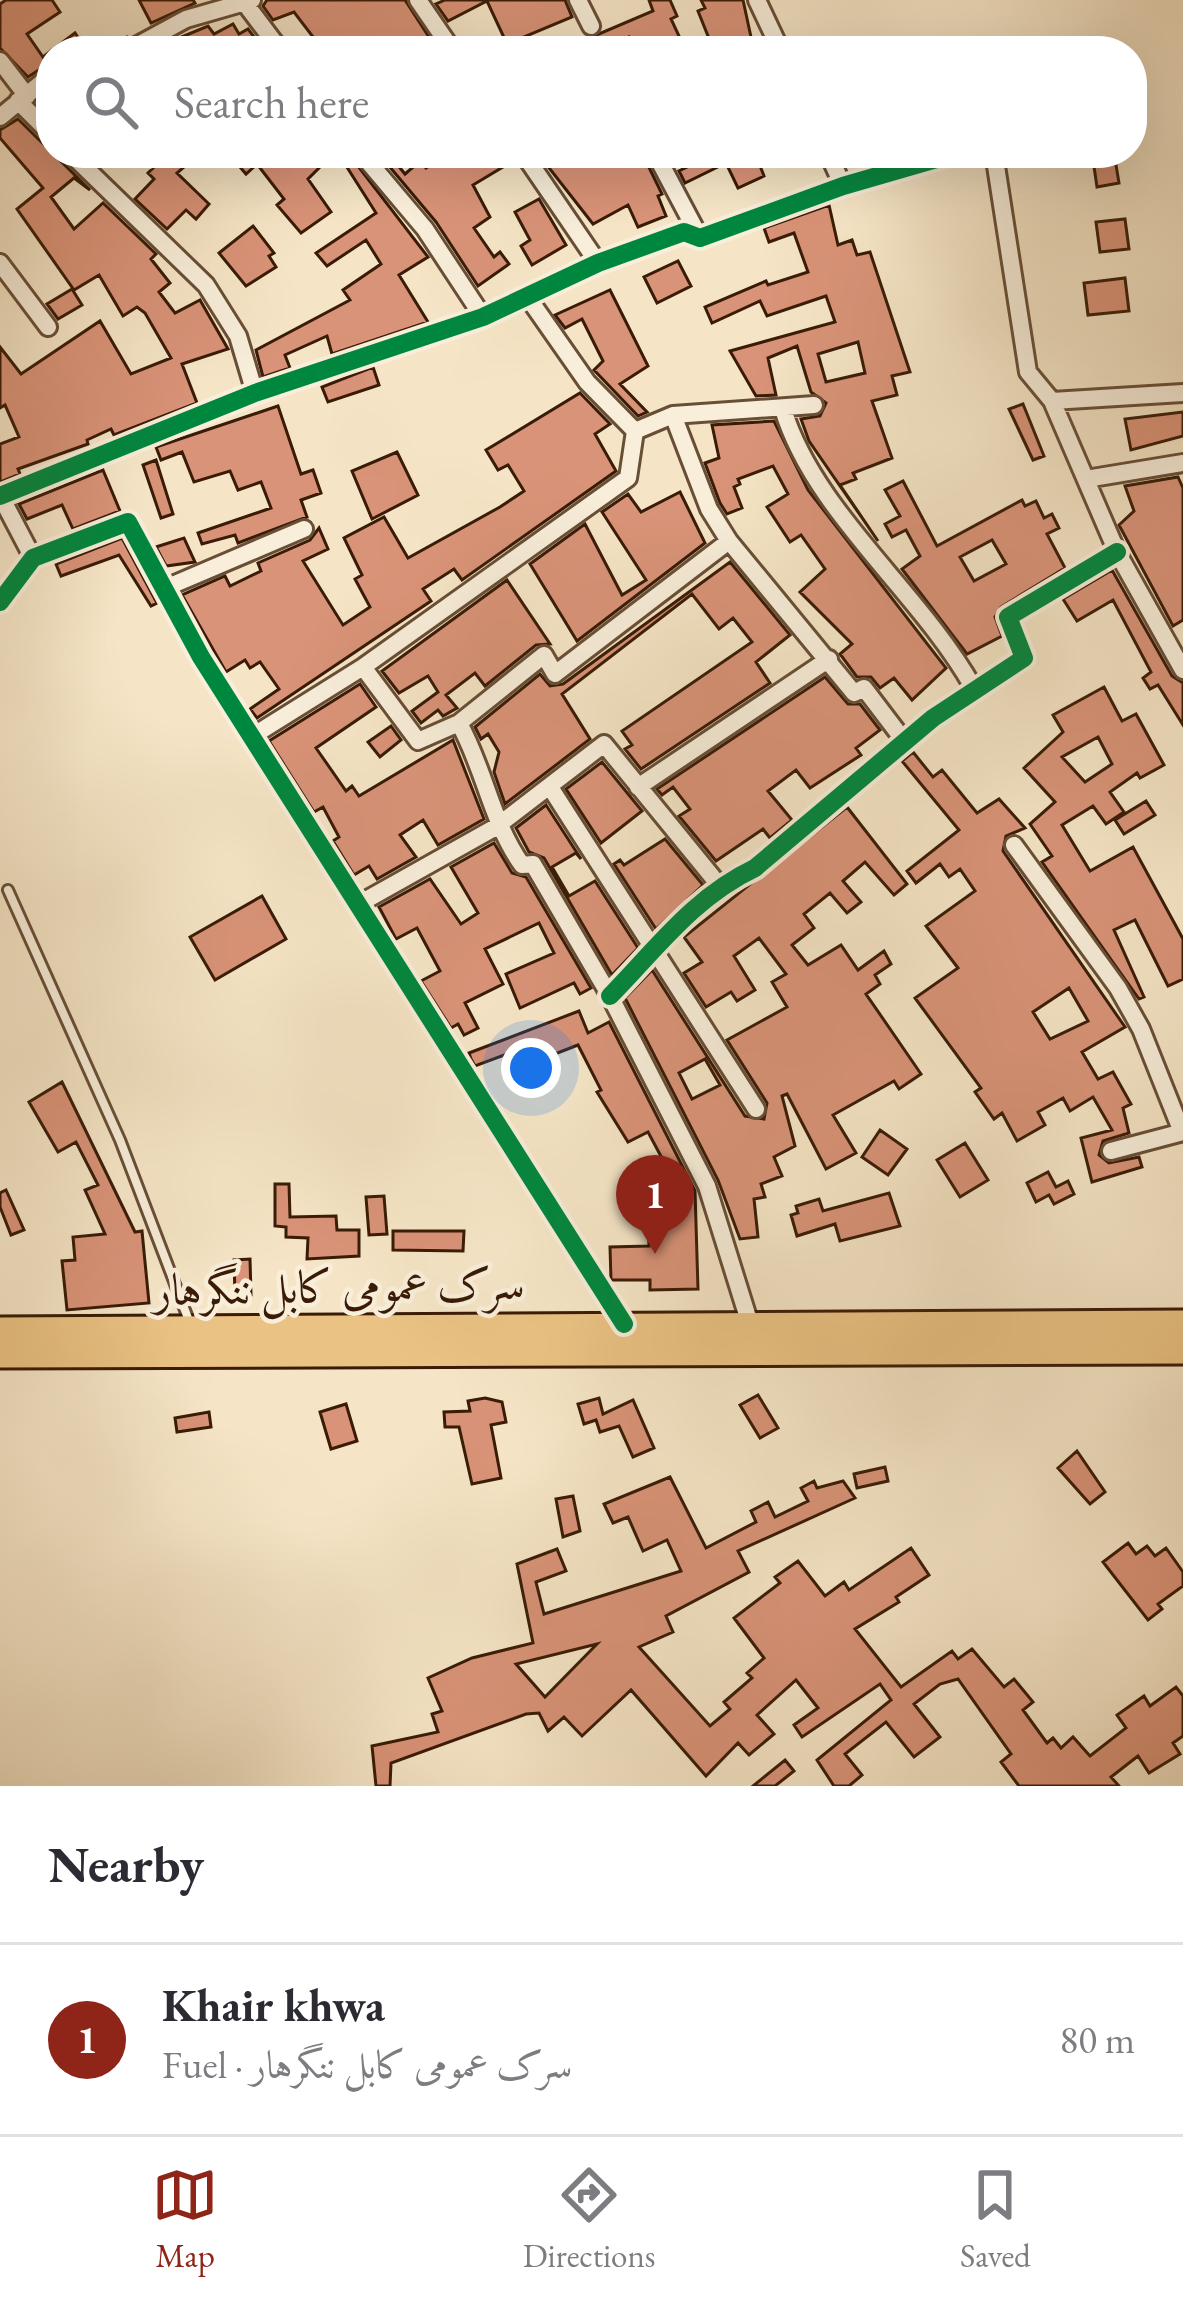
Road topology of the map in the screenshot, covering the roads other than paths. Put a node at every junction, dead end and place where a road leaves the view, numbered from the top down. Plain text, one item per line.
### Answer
1 (418, 0) edge
2 (578, 0) edge
3 (757, 0) edge
4 (248, 1) edge
5 (591, 26) dead end
6 (156, 36) edge
7 (271, 36) edge
8 (443, 36) edge
9 (774, 36) edge
10 (0, 61) edge
11 (36, 88) edge
12 (23, 99) junction
13 (36, 115) edge
14 (0, 117) edge
15 (85, 168) edge
16 (374, 168) edge
17 (533, 168) edge
18 (663, 168) edge
19 (835, 168) edge
20 (905, 168) edge
21 (996, 168) edge
22 (843, 186) junction
23 (700, 238) junction
24 (0, 263) edge
25 (598, 263) junction
26 (529, 299) junction
27 (483, 317) junction
28 (48, 327) dead end
29 (255, 393) junction
30 (1183, 393) edge
31 (1052, 401) junction
32 (814, 405) dead end
33 (783, 409) junction
34 (674, 415) junction
35 (634, 431) junction
36 (1182, 466) edge
37 (1086, 479) junction
38 (0, 495) edge
39 (304, 529) dead end
40 (729, 541) junction
41 (1117, 552) junction
42 (33, 558) junction
43 (163, 590) junction
44 (0, 602) edge
45 (829, 659) junction
46 (363, 667) junction
47 (1183, 670) edge
48 (973, 687) junction
49 (459, 723) junction
50 (251, 737) junction
51 (905, 742) junction
52 (550, 787) junction
53 (638, 787) junction
54 (496, 827) junction
55 (1014, 844) dead end
56 (719, 885) junction
57 (8, 890) dead end
58 (357, 905) junction
59 (656, 949) junction
60 (610, 996) junction
61 (756, 1109) dead end
62 (1182, 1132) edge
63 (1111, 1151) dead end
64 (624, 1324) junction
65 (750, 1324) junction
66 (1183, 1324) edge
67 (193, 1330) junction
68 (0, 1331) edge
69 (1183, 1350) edge
70 (0, 1354) edge

1 - 8 street
2 - 5 street
3 - 9 street
4 - 6 street
4 - 7 street
10 - 12 street
11 - 12 street
12 - 13 street
12 - 14 street
15 - 29 street
16 - 27 street
17 - 25 street
18 - 23 street
19 - 22 street
20 - 22 street
21 - 31 street
22 - 23 street
23 - 25 street
24 - 28 street
25 - 26 street
26 - 27 street
26 - 35 street
27 - 29 street
29 - 38 street
30 - 31 street
31 - 37 street
32 - 33 street
33 - 34 street
33 - 48 street
34 - 35 street
34 - 40 street
35 - 46 street
36 - 37 street
37 - 41 street
38 - 42 street
39 - 43 street
40 - 45 street
40 - 49 street
41 - 47 street
41 - 48 street
42 - 43 street
42 - 44 street
43 - 50 street
45 - 51 street
45 - 53 street
46 - 49 street
46 - 50 street
48 - 51 street
49 - 54 street
50 - 58 street
51 - 56 street
52 - 53 street
52 - 54 street
52 - 59 street
53 - 56 street
54 - 58 street
54 - 60 street
55 - 62 street
56 - 59 street
57 - 67 lane
58 - 64 street
59 - 60 street
59 - 61 street
60 - 65 street
62 - 63 street
64 - 65 highway, سرک عمومی کابل ننگرهار
64 - 67 highway, سرک عمومی کابل ننگرهار
65 - 66 highway, سرک عمومی کابل ننگرهار
67 - 68 highway, سرک عمومی کابل ننگرهار
69 - 70 highway, سرک عمومی کابل ننگرهار

